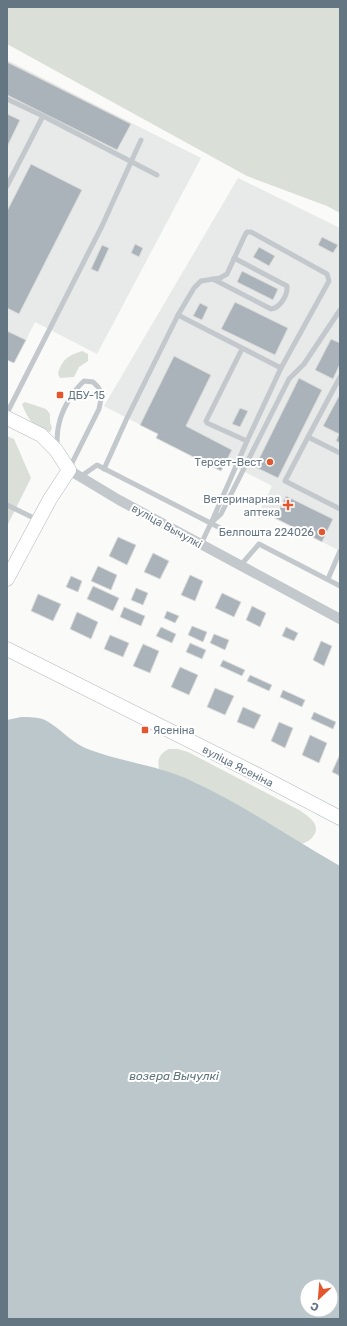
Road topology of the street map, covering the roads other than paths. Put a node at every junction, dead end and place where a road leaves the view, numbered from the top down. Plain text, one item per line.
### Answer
1 (7, 99) edge
2 (42, 116) junction
3 (141, 140) dead end
4 (132, 162) junction
5 (157, 175) dead end
6 (7, 186) edge
7 (234, 258) junction
8 (214, 280) junction
9 (340, 310) edge
10 (178, 316) junction
11 (242, 349) junction
12 (281, 368) junction
13 (340, 377) edge
14 (7, 413) edge
15 (7, 418) edge
16 (308, 436) junction
17 (247, 442) junction
18 (56, 450) junction
19 (340, 453) edge
20 (104, 469) junction
21 (74, 473) junction
22 (7, 505) edge
23 (340, 509) edge
24 (39, 521) junction
25 (211, 523) junction
26 (230, 533) dead end
27 (201, 544) junction
28 (340, 551) edge
29 (240, 566) junction
30 (7, 579) edge
31 (328, 579) junction
32 (340, 586) edge
33 (340, 619) edge
34 (7, 649) edge
35 (340, 818) edge

1 - 2 lane
2 - 4 lane
2 - 6 lane
3 - 4 lane
4 - 5 lane
4 - 14 lane
7 - 8 lane
7 - 8 lane
7 - 12 lane
8 - 10 lane
9 - 25 lane
10 - 11 lane
10 - 20 lane
11 - 12 lane
11 - 17 lane
12 - 17 lane
13 - 16 lane
15 - 18 street, вуліца Вычулкі
16 - 19 lane
16 - 23 lane
17 - 25 lane
18 - 21 street, вуліца Вычулкі
18 - 21 lane
20 - 21 lane
20 - 25 lane
21 - 24 street
21 - 27 street, вуліца Вычулкі
22 - 24 lane
24 - 30 street
25 - 26 lane
25 - 27 lane
27 - 29 street, вуліца Вычулкі
28 - 31 lane
29 - 31 lane
29 - 33 street, вуліца Вычулкі
31 - 32 lane
34 - 35 street, вуліца Ясеніна

